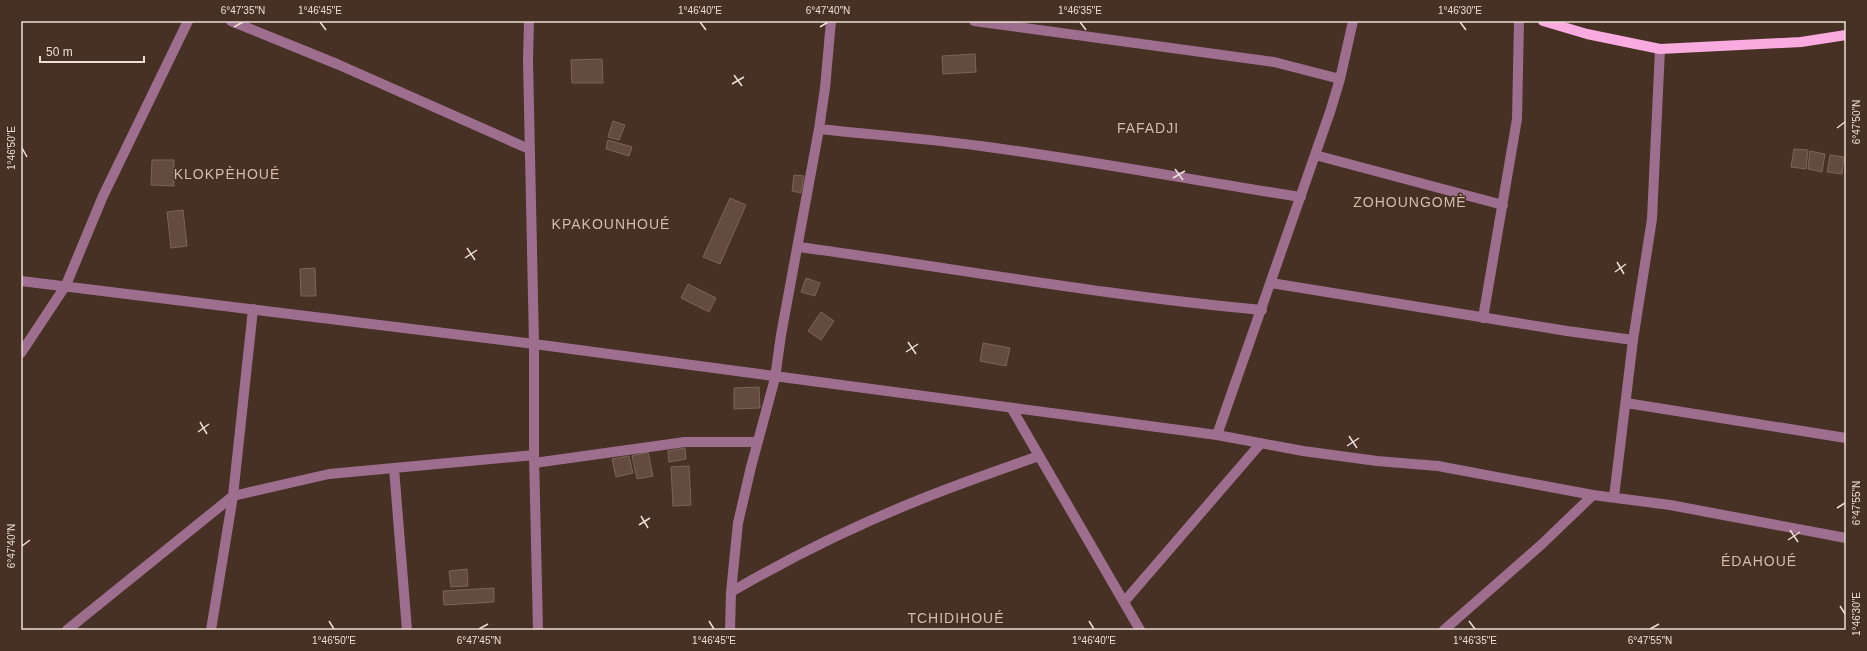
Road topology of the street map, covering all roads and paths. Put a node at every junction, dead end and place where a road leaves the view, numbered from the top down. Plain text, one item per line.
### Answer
1 (188, 21) edge
2 (231, 21) edge
3 (529, 21) edge
4 (831, 21) edge
5 (974, 21) edge
6 (1353, 21) edge
7 (1519, 21) edge
8 (1543, 21) edge
9 (1846, 35) edge
10 (1660, 49) junction
11 (1340, 79) junction
12 (819, 129) junction
13 (530, 149) junction
14 (1315, 155) junction
15 (1302, 196) junction
16 (1503, 205) junction
17 (799, 247) junction
18 (21, 281) edge
19 (1271, 283) junction
20 (66, 285) junction
21 (253, 308) junction
22 (1262, 310) junction
23 (1483, 318) junction
24 (1633, 340) junction
25 (534, 344) junction
26 (21, 353) edge
27 (775, 378) junction
28 (1626, 403) junction
29 (1012, 409) junction
30 (1217, 435) junction
31 (1846, 438) edge
32 (757, 442) junction
33 (1261, 443) junction
34 (1039, 456) junction
35 (534, 459) junction
36 (394, 468) junction
37 (1593, 495) junction
38 (233, 496) junction
39 (1614, 497) junction
40 (1846, 538) edge
41 (731, 592) junction
42 (1124, 602) junction
43 (67, 630) edge
44 (211, 630) edge
45 (407, 630) edge
46 (538, 630) edge
47 (730, 630) edge
48 (1140, 630) edge
49 (1444, 630) edge

1 - 20 street
2 - 13 street
3 - 13 street
4 - 12 street
5 - 11 street
6 - 11 street
7 - 16 street
8 - 10 main road
9 - 10 main road
10 - 24 street
11 - 14 street
12 - 15 street
12 - 17 street
13 - 25 street
14 - 15 street
14 - 16 street
15 - 19 street
16 - 23 street
17 - 22 street
17 - 27 street
18 - 20 street
19 - 22 street
19 - 23 street
20 - 21 street
20 - 26 street
21 - 25 street
21 - 38 street
22 - 30 street
23 - 24 street
24 - 28 street
25 - 27 street
25 - 35 street
27 - 29 street
27 - 32 street
28 - 31 street
28 - 39 street
29 - 30 street
29 - 34 street
30 - 33 street
32 - 35 street
32 - 41 street
33 - 37 street
33 - 42 street
34 - 41 street
34 - 42 street
35 - 36 street
35 - 46 street
36 - 38 street
36 - 45 street
37 - 39 street
37 - 49 street
38 - 43 street
38 - 44 street
39 - 40 street
41 - 47 street
42 - 48 street

